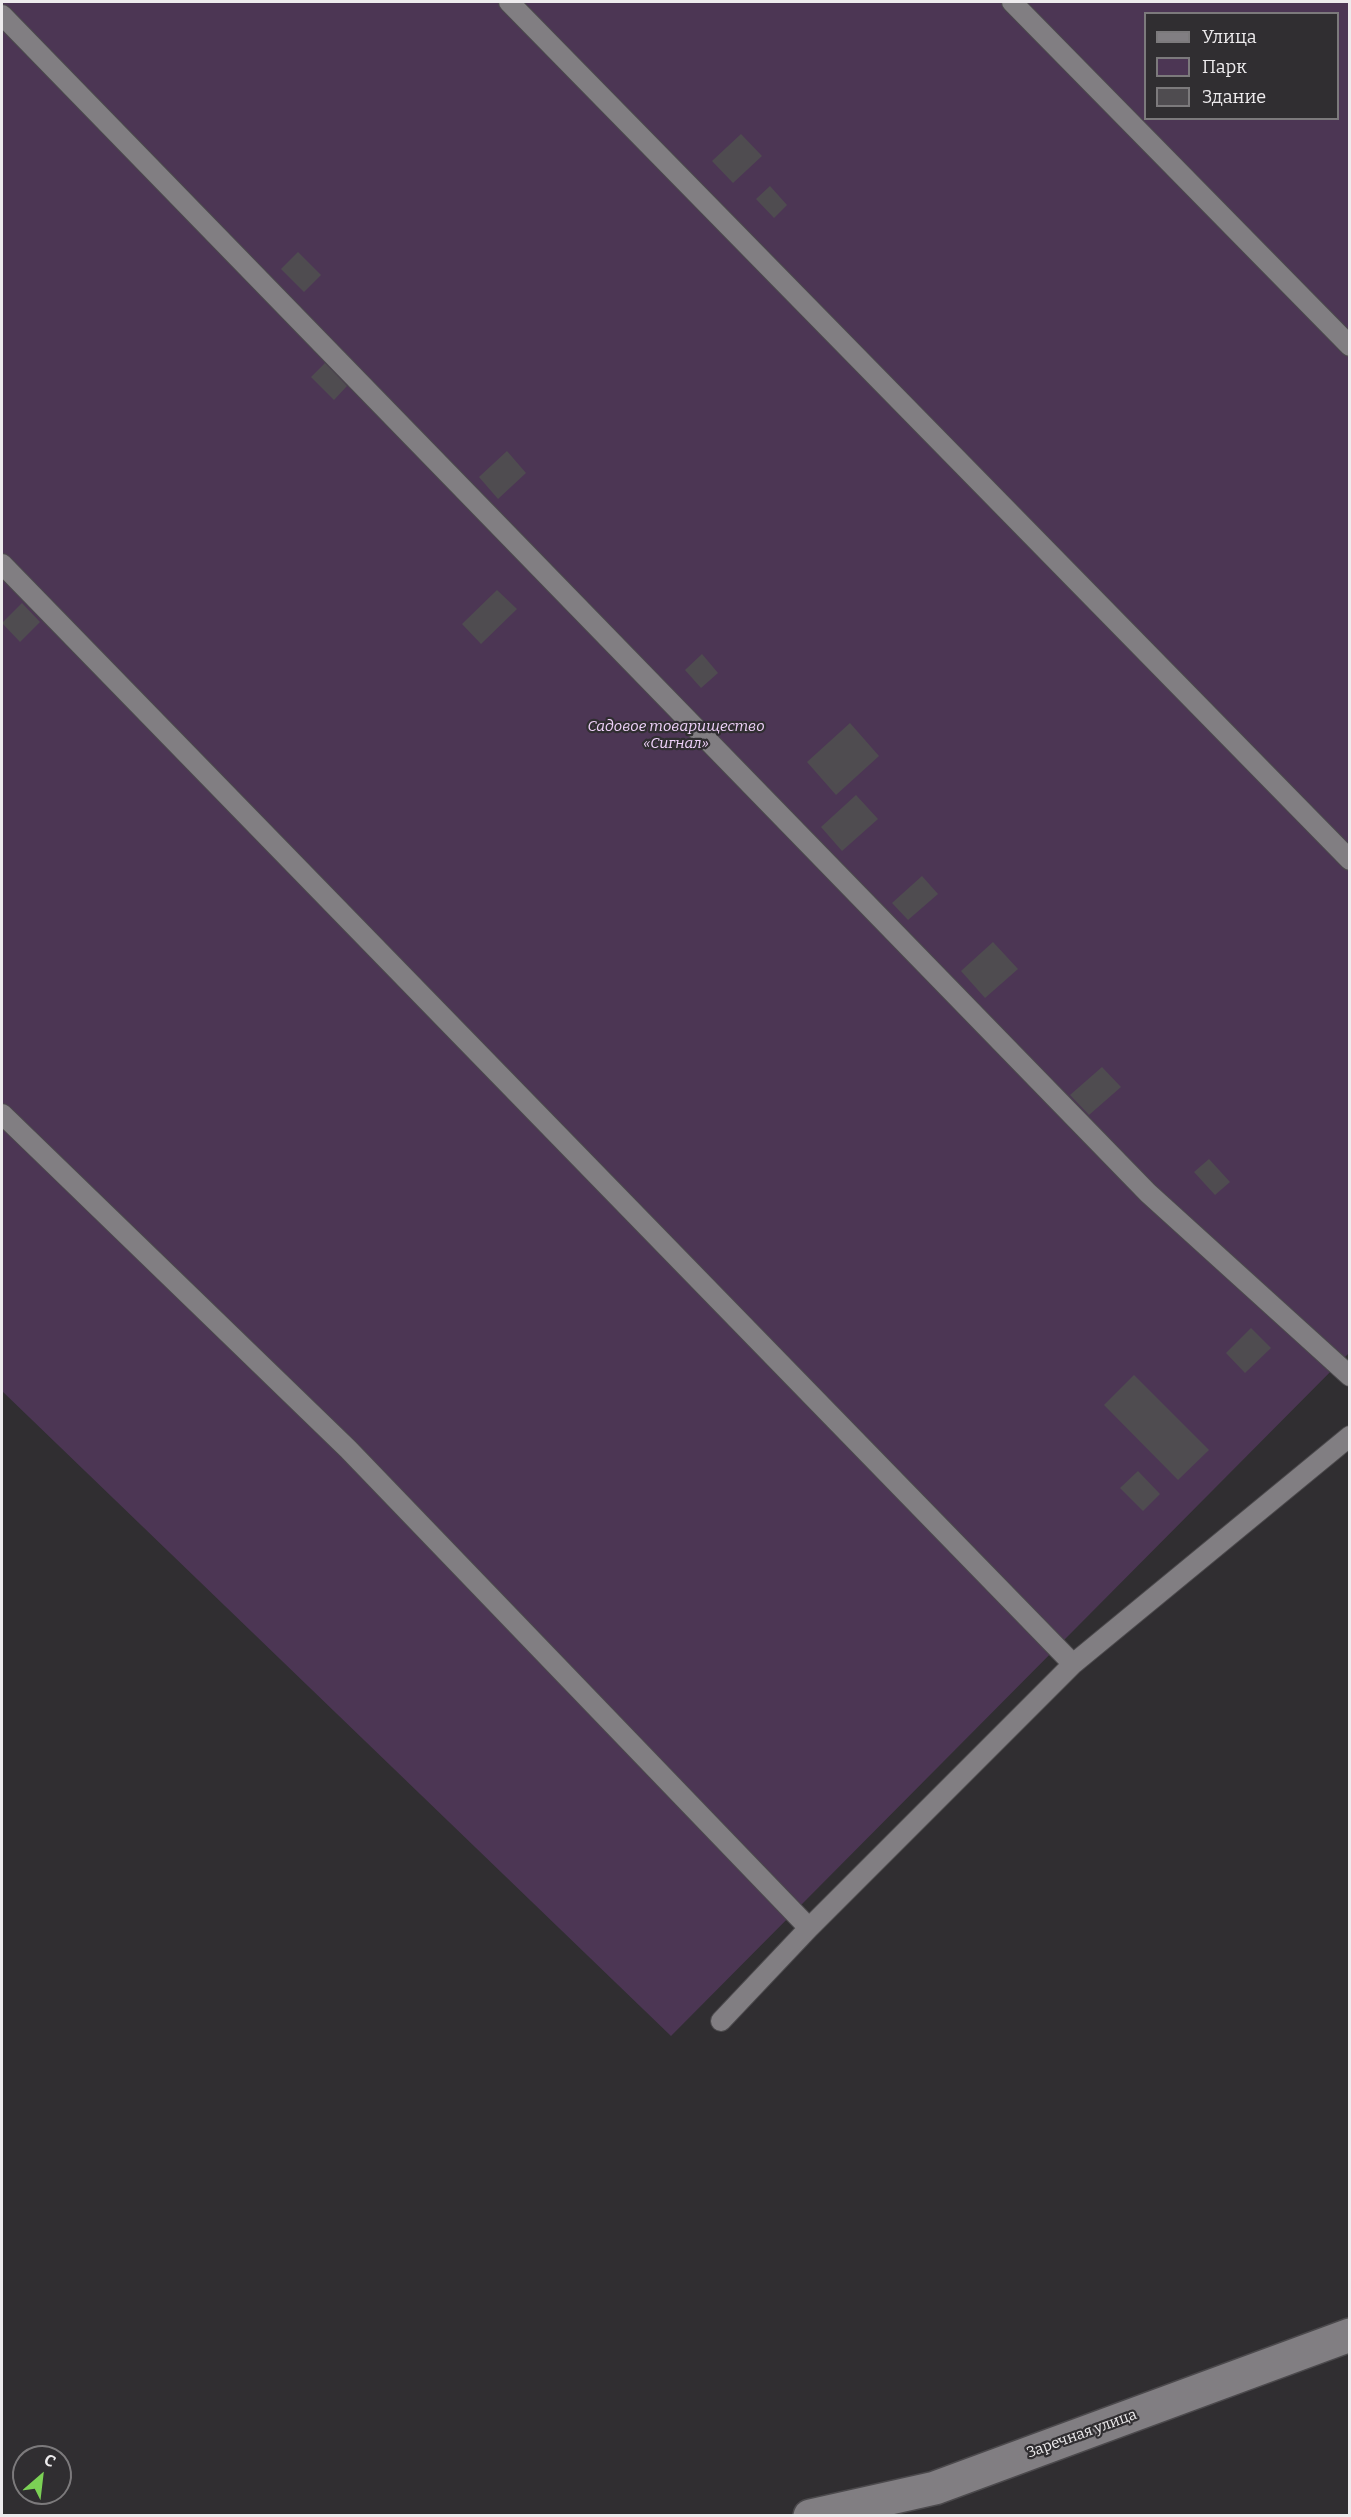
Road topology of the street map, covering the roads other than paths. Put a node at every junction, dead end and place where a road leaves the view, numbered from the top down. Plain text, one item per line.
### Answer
1 (509, 2) edge
2 (1012, 2) edge
3 (2, 15) edge
4 (1350, 346) edge
5 (2, 564) edge
6 (1350, 861) edge
7 (2, 1114) edge
8 (1350, 1376) edge
9 (1350, 1436) edge
10 (1073, 1664) junction
11 (809, 1928) junction
12 (721, 2021) dead end
13 (1350, 2336) edge
14 (810, 2516) edge

1 - 6 lane
2 - 4 lane
3 - 8 lane
5 - 10 lane
7 - 11 lane
9 - 10 lane
10 - 11 lane
11 - 12 lane
13 - 14 street, Заречная улица

